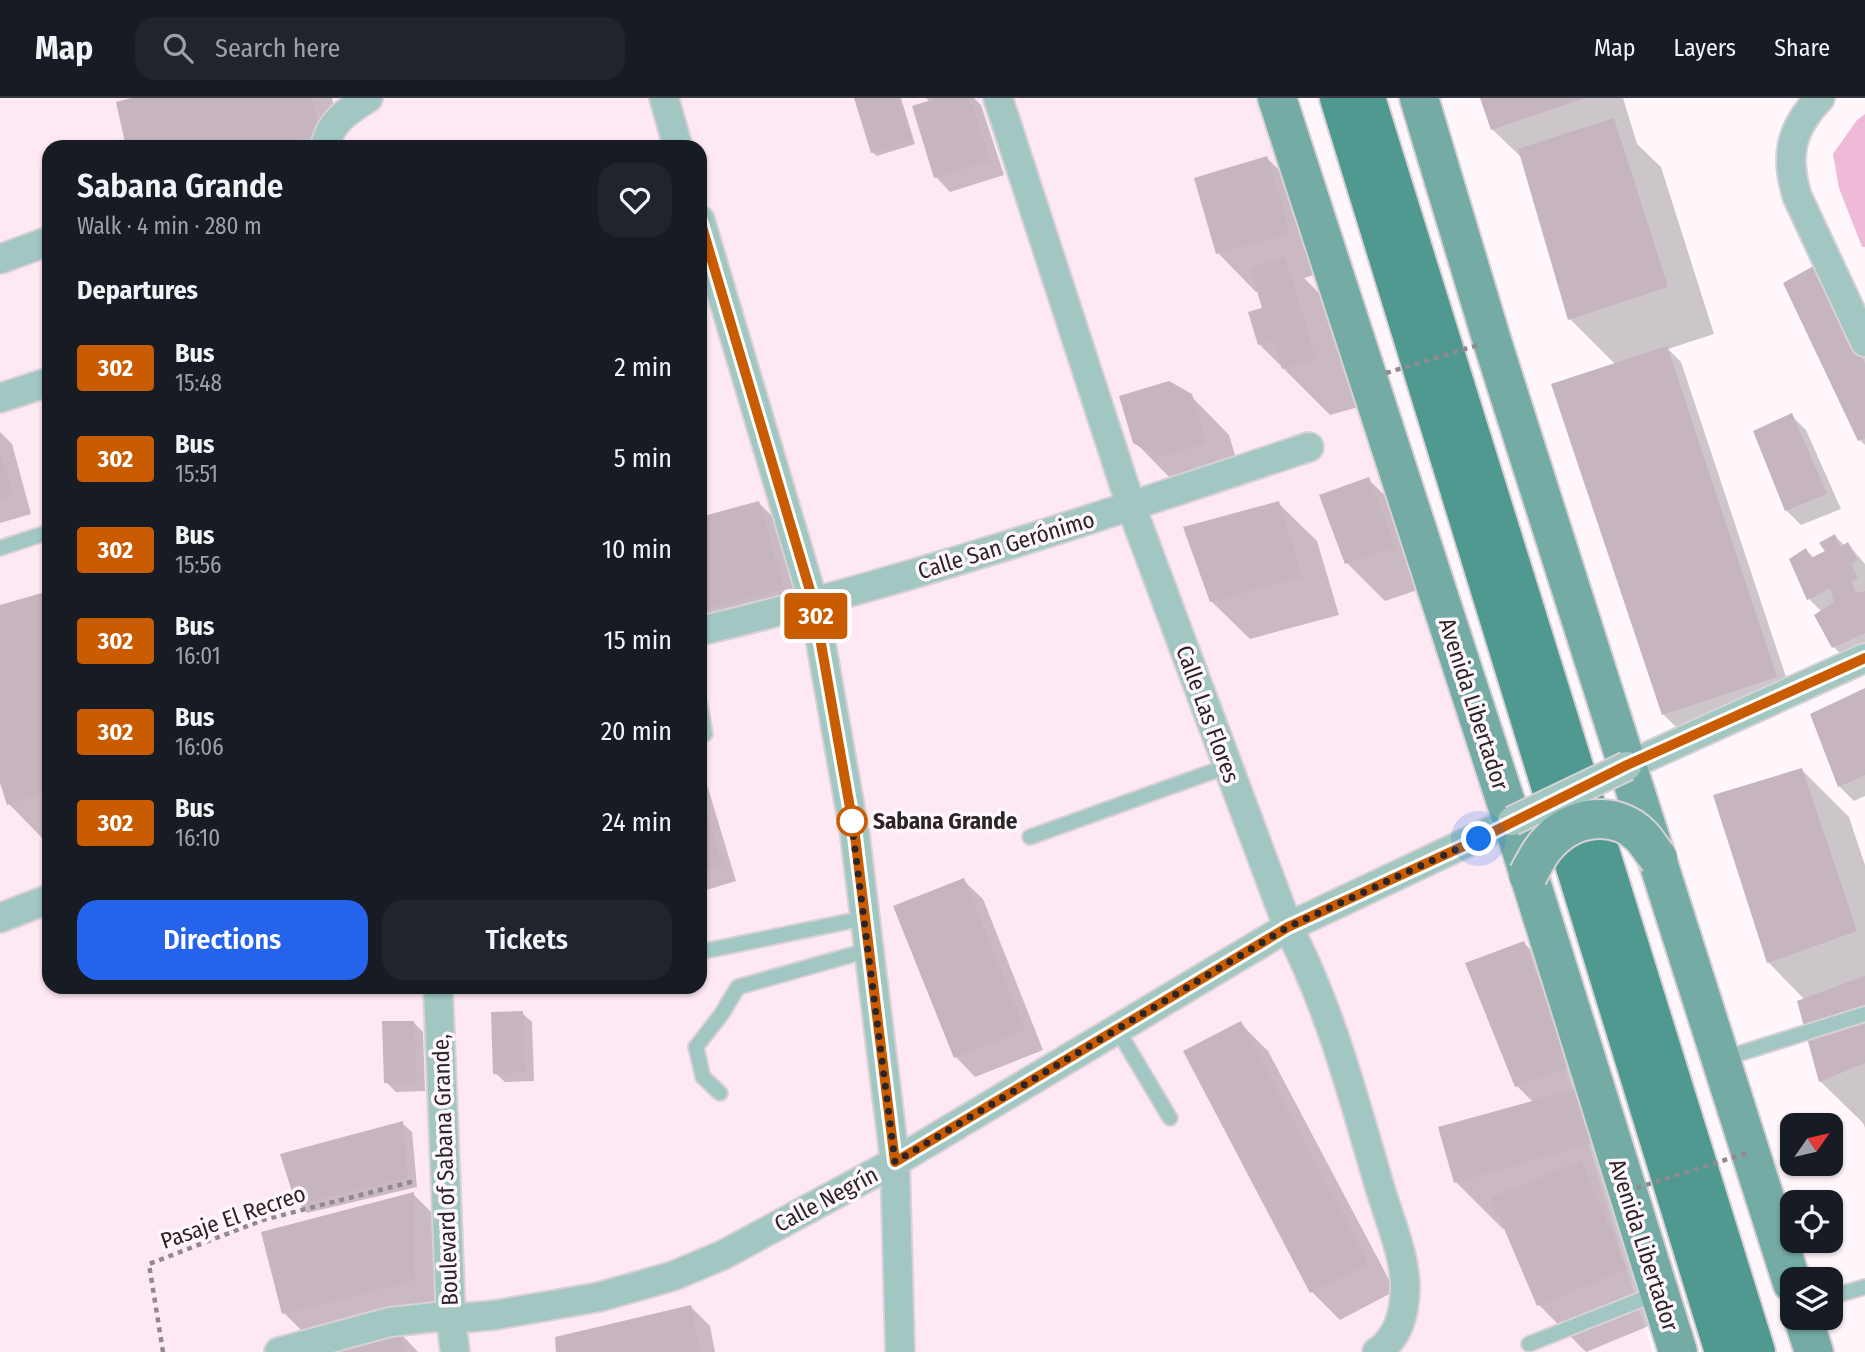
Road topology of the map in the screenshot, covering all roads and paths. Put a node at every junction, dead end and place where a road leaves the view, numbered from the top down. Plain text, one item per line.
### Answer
1 (368, 98) edge
2 (664, 98) edge
3 (998, 98) edge
4 (1277, 98) edge
5 (1339, 98) edge
6 (1366, 98) edge
7 (1419, 98) edge
8 (1819, 98) edge
9 (337, 122) edge
10 (327, 140) edge
11 (676, 140) edge
12 (42, 244) edge
13 (707, 244) edge
14 (0, 259) edge
15 (1865, 342) edge
16 (1478, 345) dead end
17 (1386, 373) dead end
18 (42, 384) edge
19 (0, 398) edge
20 (1309, 447) dead end
21 (1131, 506) junction
22 (42, 534) edge
23 (0, 548) edge
24 (814, 604) junction
25 (707, 629) edge
26 (1865, 658) edge
27 (1627, 765) junction
28 (1228, 766) junction
29 (1512, 821) junction
30 (1030, 837) dead end
31 (1657, 858) junction
32 (1528, 875) junction
33 (42, 902) edge
34 (0, 918) edge
35 (865, 918) junction
36 (1288, 927) junction
37 (869, 950) junction
38 (707, 951) edge
39 (438, 994) edge
40 (1865, 1014) edge
41 (1117, 1029) junction
42 (1720, 1059) junction
43 (720, 1093) dead end
44 (1170, 1118) dead end
45 (1750, 1152) junction
46 (895, 1162) junction
47 (415, 1181) dead end
48 (1627, 1191) junction
49 (1787, 1267) edge
50 (1865, 1287) edge
51 (1659, 1292) junction
52 (1843, 1293) edge
53 (451, 1319) junction
54 (1807, 1330) edge
55 (1529, 1344) dead end
56 (163, 1352) edge
57 (279, 1352) edge
58 (455, 1352) edge
59 (900, 1352) edge
60 (1377, 1352) edge
61 (1678, 1352) edge
62 (1724, 1352) edge
63 (1756, 1352) edge
64 (1814, 1352) edge

1 - 9 street
2 - 11 street
3 - 21 street, Calle Las Flores
4 - 29 main road, Avenida Libertador
5 - 62 main road, Avenida Libertador
6 - 63 main road
7 - 27 main road
8 - 15 street
9 - 10 street
12 - 14 street
13 - 24 street
16 - 17 path, bridge
18 - 19 street
20 - 21 street, Calle San Gerónimo
21 - 24 street, Calle San Gerónimo
21 - 28 street, Calle Las Flores
22 - 23 lane
24 - 25 street, Calle San Gerónimo
24 - 35 street
26 - 27 street
27 - 29 street, Calle Negrín, bridge
27 - 31 main road
28 - 30 lane
28 - 36 street, Calle Las Flores
29 - 32 main road, Avenida Libertador
29 - 36 street, Calle Negrín
31 - 32 main road, bridge
31 - 42 main road
32 - 48 main road, Avenida Libertador
33 - 34 street
35 - 37 street
35 - 38 lane
36 - 41 street, Calle Negrín
36 - 60 street, Calle Las Flores
37 - 43 lane
37 - 46 street
39 - 53 street, Boulevard of Sabana Grande,
40 - 42 lane
41 - 44 lane
41 - 46 street, Calle Negrín
42 - 45 main road
45 - 48 path, bridge
45 - 49 main road
46 - 53 street, Calle Negrín
46 - 59 street
47 - 56 path, Pasaje El Recreo
48 - 51 main road, Avenida Libertador
50 - 52 lane
51 - 55 lane
51 - 61 main road, Avenida Libertador
53 - 57 street, Calle Negrín
53 - 58 street, Boulevard of Sabana Grande,
54 - 64 main road

